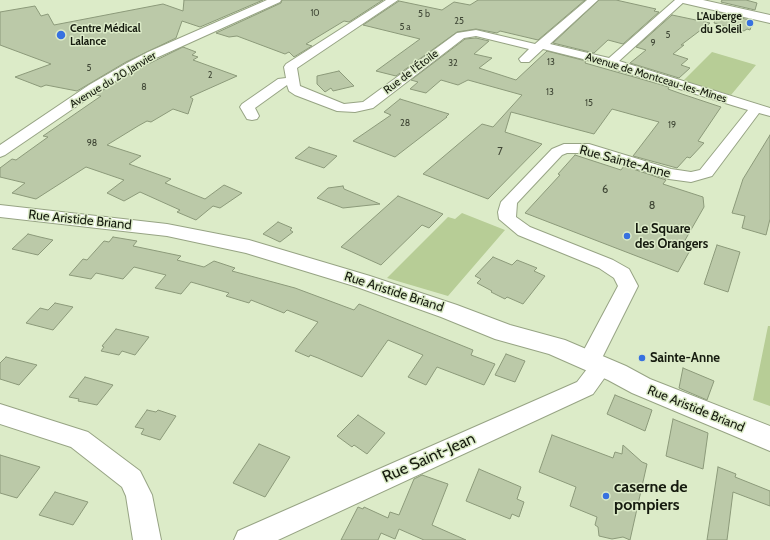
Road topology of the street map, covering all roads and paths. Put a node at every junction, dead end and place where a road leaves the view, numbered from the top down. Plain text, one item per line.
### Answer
1 (276, 0) edge
2 (393, 0) edge
3 (593, 0) edge
4 (681, 0) edge
5 (687, 0) edge
6 (770, 19) edge
7 (540, 47) junction
8 (525, 59) dead end
9 (611, 62) junction
10 (292, 80) junction
11 (763, 110) edge
12 (252, 116) dead end
13 (0, 152) edge
14 (0, 211) edge
15 (595, 363) junction
16 (0, 414) edge
17 (770, 439) edge
18 (147, 540) edge
19 (248, 540) edge

1 - 13 street, Avenue du 20 Janvier
2 - 10 street
3 - 7 street
4 - 9 street
5 - 6 main road
7 - 8 street
7 - 9 street, Avenue de Montceau-les-Mines
7 - 10 street, Rue de l'Étoile
9 - 11 street, Avenue de Montceau-les-Mines
10 - 12 street
11 - 15 street, Rue Sainte-Anne
14 - 15 main road, Rue Aristide Briand
15 - 17 main road, Rue Aristide Briand
15 - 19 street, Rue Saint-Jean
16 - 18 street

